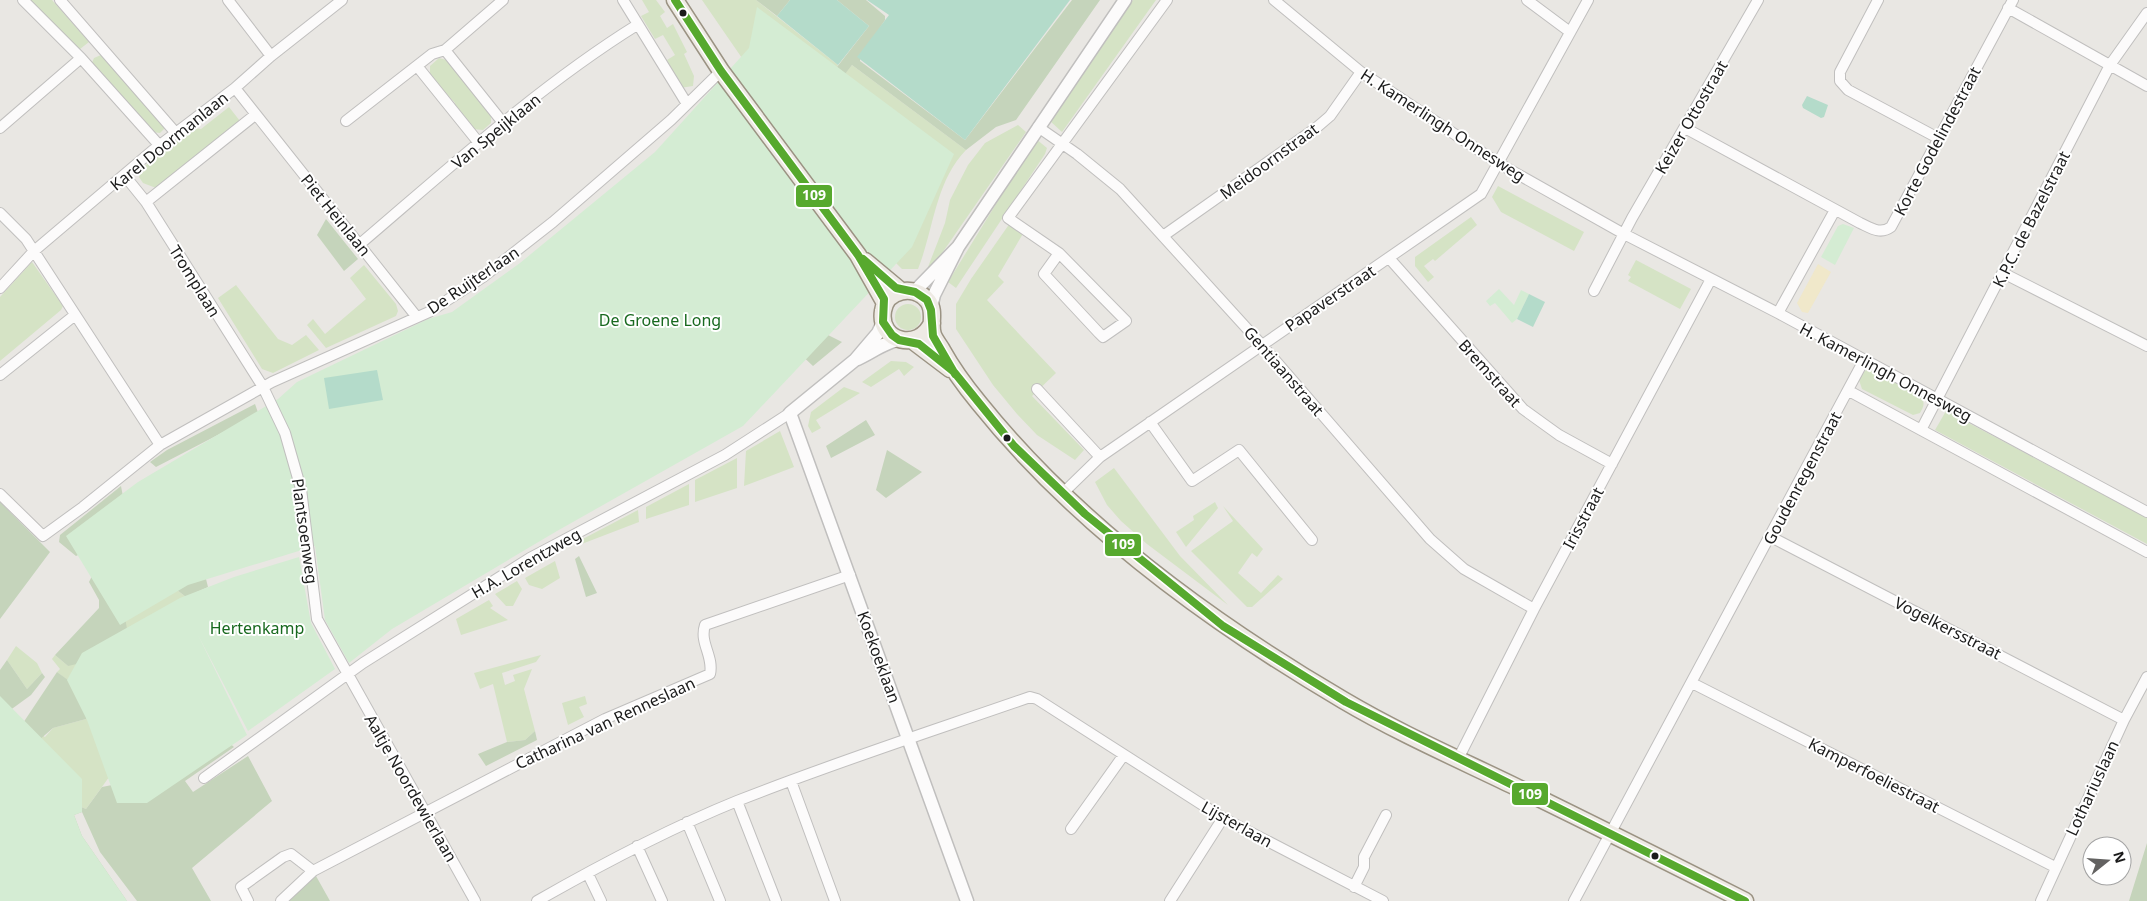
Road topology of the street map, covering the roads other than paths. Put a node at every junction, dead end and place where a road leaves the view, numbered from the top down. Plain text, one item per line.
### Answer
1 (23, 0) edge
2 (60, 0) edge
3 (342, 0) edge
4 (503, 0) edge
5 (623, 0) edge
6 (674, 0) edge
7 (1125, 0) edge
8 (1167, 0) edge
9 (1274, 0) edge
10 (1527, 0) edge
11 (1588, 0) edge
12 (1758, 0) edge
13 (1878, 0) edge
14 (232, 1) edge
15 (2010, 4) edge
16 (2147, 13) edge
17 (637, 25) junction
18 (1570, 32) junction
19 (444, 50) junction
20 (271, 56) junction
21 (80, 58) junction
22 (2110, 65) junction
23 (418, 66) junction
24 (721, 71) junction
25 (1361, 72) junction
26 (2147, 86) edge
27 (235, 88) junction
28 (687, 104) junction
29 (255, 114) junction
30 (346, 121) dead end
31 (504, 124) junction
32 (1038, 127) junction
33 (0, 128) edge
34 (1685, 128) junction
35 (175, 132) junction
36 (1938, 138) junction
37 (479, 143) junction
38 (1064, 144) junction
39 (159, 145) junction
40 (1498, 163) junction
41 (124, 176) junction
42 (146, 202) junction
43 (1835, 210) junction
44 (0, 213) edge
45 (1624, 234) junction
46 (1164, 236) junction
47 (360, 244) junction
48 (958, 247) junction
49 (34, 251) junction
50 (1059, 253) junction
51 (858, 255) junction
52 (1389, 258) junction
53 (2003, 273) junction
54 (1711, 279) junction
55 (0, 288) edge
56 (908, 291) junction
57 (1594, 291) dead end
58 (885, 303) junction
59 (1778, 313) junction
60 (75, 315) junction
61 (416, 316) junction
62 (932, 316) junction
63 (883, 322) junction
64 (906, 340) junction
65 (1262, 344) junction
66 (2147, 346) edge
67 (855, 360) junction
68 (1864, 360) junction
69 (954, 372) junction
70 (0, 375) edge
71 (263, 388) junction
72 (1037, 389) dead end
73 (1849, 391) junction
74 (1936, 399) junction
75 (790, 413) junction
76 (1150, 422) junction
77 (1921, 430) junction
78 (160, 445) junction
79 (1100, 457) junction
80 (1612, 464) junction
81 (1063, 493) junction
82 (0, 494) edge
83 (2147, 512) edge
84 (1771, 537) junction
85 (1312, 540) dead end
86 (2147, 552) edge
87 (850, 575) junction
88 (1534, 609) junction
89 (347, 674) junction
90 (2147, 677) edge
91 (1692, 683) junction
92 (2124, 720) junction
93 (909, 738) junction
94 (1123, 756) junction
95 (1458, 759) junction
96 (204, 778) dead end
97 (791, 781) junction
98 (736, 801) junction
99 (426, 812) junction
100 (1386, 815) dead end
101 (1223, 818) junction
102 (687, 822) junction
103 (1071, 829) dead end
104 (1612, 834) junction
105 (637, 846) junction
106 (2055, 867) junction
107 (313, 871) junction
108 (588, 874) junction
109 (1354, 887) junction
110 (542, 900) edge
111 (248, 901) edge
112 (281, 901) edge
113 (475, 901) edge
114 (600, 901) edge
115 (662, 901) edge
116 (720, 901) edge
117 (776, 901) edge
118 (835, 901) edge
119 (967, 901) edge
120 (1170, 901) edge
121 (1383, 901) edge
122 (1574, 901) edge
123 (1745, 901) edge
124 (2041, 901) edge

1 - 21 street
2 - 35 street
3 - 20 street, Karel Doormanlaan
4 - 19 street
5 - 17 street
6 - 24 main road
7 - 32 street
8 - 38 street
9 - 25 street, H. Kamerlingh Onnesweg
10 - 18 street
11 - 18 street, Papaverstraat
12 - 34 street, Keizer Ottostraat
13 - 36 street
14 - 20 street
15 - 22 street
15 - 36 street, Korte Godelindestraat
16 - 22 street, K.P.C. de Bazelstraat
17 - 28 street
17 - 31 street, Van Speijklaan
18 - 40 street, Papaverstraat
19 - 23 street
19 - 31 street
20 - 27 street, Karel Doormanlaan
21 - 33 street
21 - 39 street
22 - 26 street
22 - 53 street, K.P.C. de Bazelstraat
23 - 30 street
23 - 37 street
24 - 28 street, De Ruijterlaan
24 - 51 main road
25 - 40 street, H. Kamerlingh Onnesweg
25 - 46 street, Meidoornstraat
27 - 29 street, Piet Heinlaan
27 - 35 street, Karel Doormanlaan
28 - 61 street, De Ruijterlaan
29 - 42 street
29 - 47 street, Piet Heinlaan
31 - 37 street, Van Speijklaan
32 - 38 street, Gentiaanstraat
32 - 48 street
34 - 43 street, Korte Godelindestraat
34 - 45 street, Keizer Ottostraat
35 - 39 street, Karel Doormanlaan
36 - 43 street, Korte Godelindestraat
37 - 47 street, Van Speijklaan
38 - 46 street, Gentiaanstraat
38 - 50 street
39 - 41 street, Karel Doormanlaan
40 - 45 street, H. Kamerlingh Onnesweg
40 - 52 street, Papaverstraat
41 - 42 street, Tromplaan
41 - 49 street, Karel Doormanlaan
42 - 71 street, Tromplaan
43 - 59 street
44 - 49 street
45 - 54 street, H. Kamerlingh Onnesweg
45 - 57 street
46 - 65 street, Gentiaanstraat
47 - 61 street, Piet Heinlaan
48 - 56 street
48 - 62 street
49 - 55 street, Karel Doormanlaan
49 - 60 street
50 - 50 street
51 - 56 main road
51 - 58 main road
52 - 65 street, Papaverstraat
52 - 80 street, Bremstraat
53 - 66 street
53 - 74 street, K.P.C. de Bazelstraat
54 - 59 street, H. Kamerlingh Onnesweg
54 - 80 street, Irisstraat
56 - 58 main road
56 - 62 main road
58 - 63 main road
59 - 68 street, H. Kamerlingh Onnesweg
60 - 70 street
60 - 78 street
61 - 71 street, De Ruijterlaan
62 - 64 main road
62 - 69 main road
63 - 64 main road
63 - 67 street, H.A. Lorentzweg
64 - 67 street, H.A. Lorentzweg
64 - 69 main road
65 - 76 street, Papaverstraat
65 - 88 street, Gentiaanstraat
67 - 75 street, H.A. Lorentzweg
68 - 73 street, Goudenregenstraat
68 - 74 street, H. Kamerlingh Onnesweg
69 - 81 main road
71 - 78 street, De Ruijterlaan
71 - 89 street, Plantsoenweg
72 - 79 street
73 - 77 street
73 - 84 street, Goudenregenstraat
74 - 77 street, K.P.C. de Bazelstraat
74 - 83 street, H. Kamerlingh Onnesweg
75 - 87 street, Koekoeklaan
75 - 89 street, H.A. Lorentzweg
76 - 79 street, Papaverstraat
76 - 85 street
77 - 86 street
78 - 82 street, De Ruijterlaan
79 - 81 street, Papaverstraat
80 - 88 street, Irisstraat
81 - 95 main road
84 - 91 street, Goudenregenstraat
84 - 92 street, Vogelkersstraat
87 - 93 street, Koekoeklaan
87 - 99 street, Catharina van Renneslaan
88 - 95 street, Irisstraat
89 - 96 street, H.A. Lorentzweg
89 - 99 street, Aaltje Noordewierlaan
90 - 92 street, Lothariuslaan
91 - 104 street, Goudenregenstraat
91 - 106 street, Kamperfoeliestraat
92 - 106 street, Lothariuslaan
93 - 94 street, Lijsterlaan
93 - 97 street
93 - 119 street, Koekoeklaan
94 - 101 street, Lijsterlaan
94 - 103 street
95 - 104 main road
97 - 98 street
97 - 118 street
98 - 102 street
98 - 117 street
99 - 107 street
99 - 113 street, Aaltje Noordewierlaan
100 - 109 street
101 - 109 street, Lijsterlaan
101 - 120 street
102 - 105 street
102 - 116 street
104 - 122 street, Goudenregenstraat
104 - 123 main road
105 - 108 street
105 - 115 street
106 - 124 street, Lothariuslaan
107 - 111 street
107 - 112 street
108 - 110 street
108 - 114 street
109 - 121 street, Lijsterlaan

